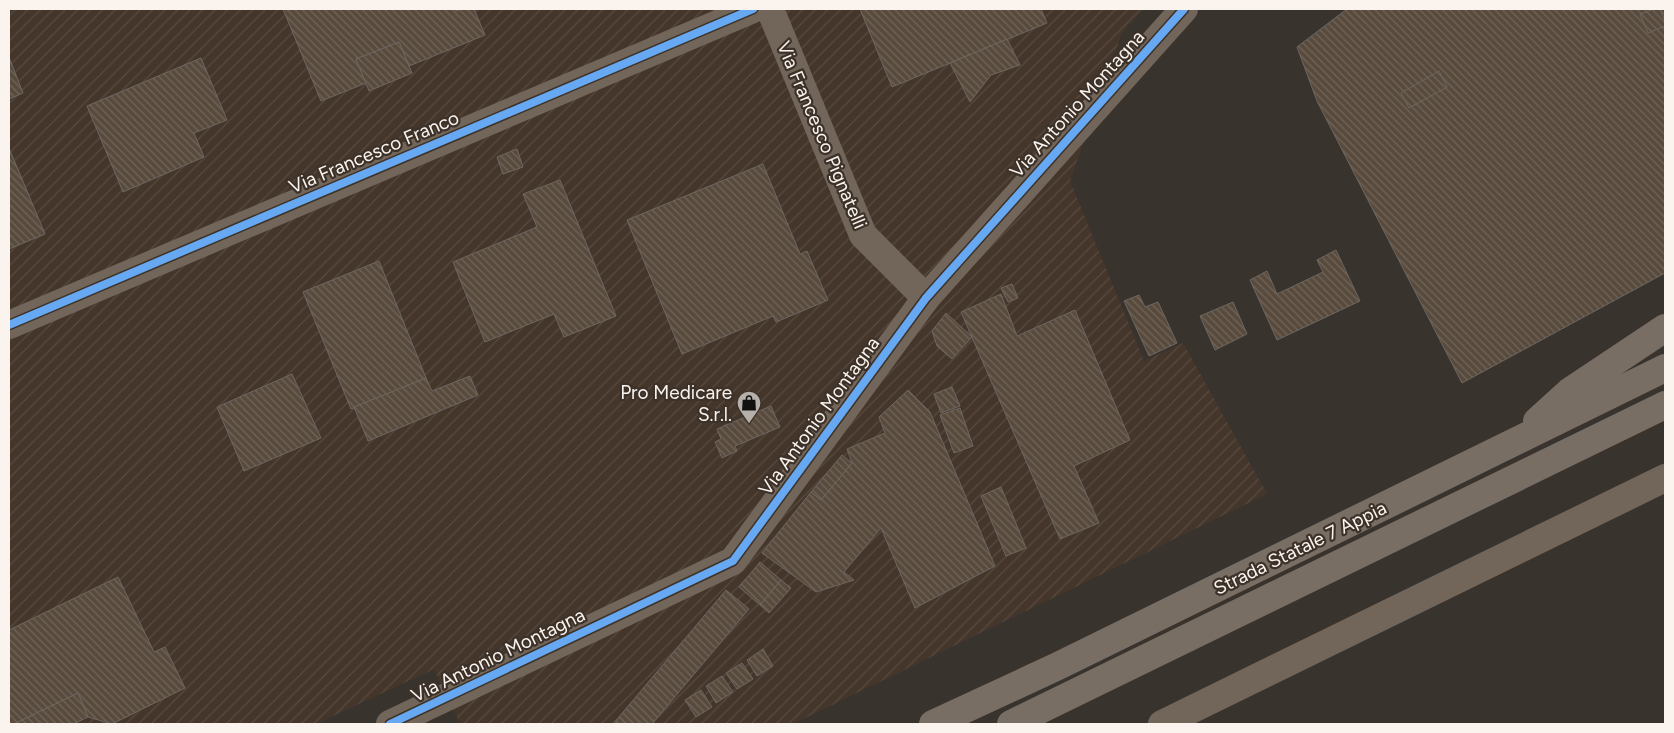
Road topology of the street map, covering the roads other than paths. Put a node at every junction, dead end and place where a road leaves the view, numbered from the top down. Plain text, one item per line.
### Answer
1 (753, 9) edge
2 (770, 9) edge
3 (1184, 9) edge
4 (926, 298) junction
5 (9, 325) edge
6 (1665, 328) edge
7 (1665, 368) edge
8 (1665, 405) edge
9 (1513, 442) junction
10 (1665, 478) edge
11 (390, 724) edge
12 (933, 724) edge
13 (1011, 724) edge
14 (1162, 724) edge

1 - 5 street, Via Francesco Franco
2 - 4 street, Via Francesco Pignatelli
3 - 4 street, Via Antonio Montagna
4 - 11 street, Via Antonio Montagna
6 - 9 highway
7 - 9 highway, Strada Statale 7 Appia
8 - 13 highway, Strada Statale 7 Appia
9 - 12 highway, Strada Statale 7 Appia
10 - 14 street

